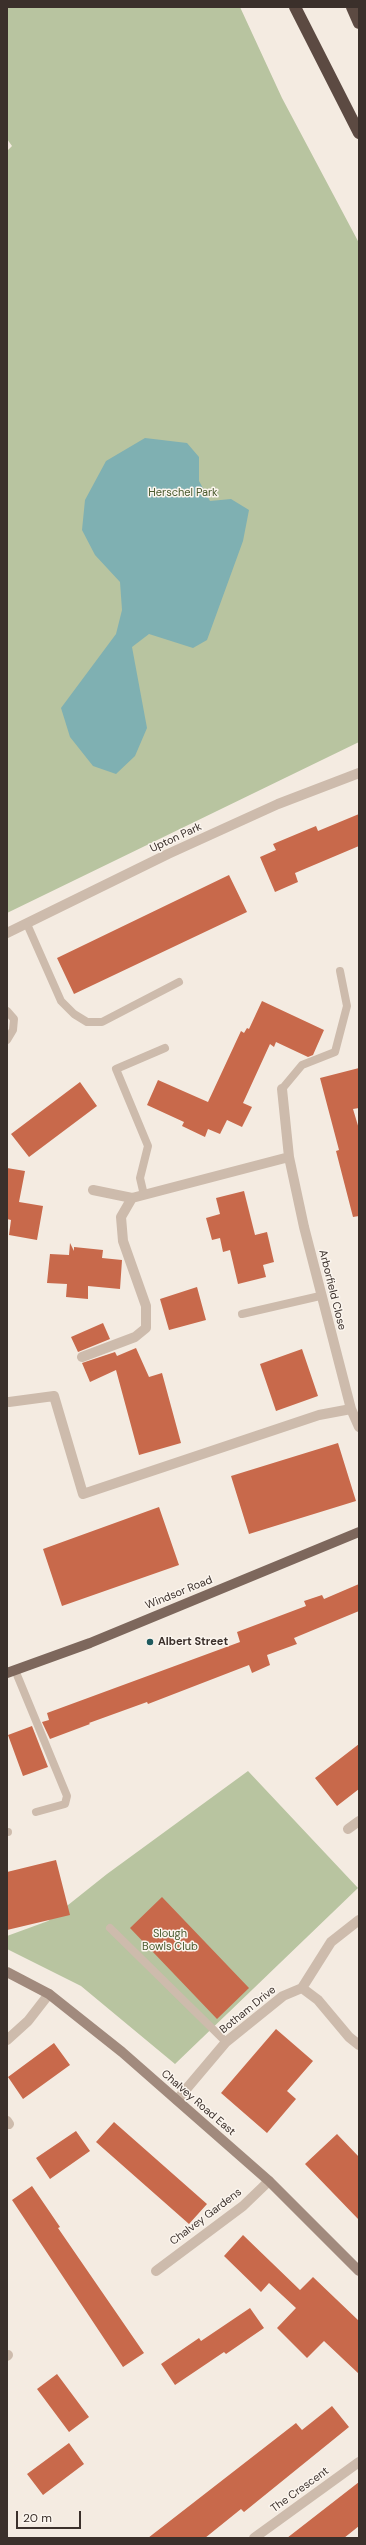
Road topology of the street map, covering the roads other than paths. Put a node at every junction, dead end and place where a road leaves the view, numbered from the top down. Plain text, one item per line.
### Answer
1 (295, 7) edge
2 (352, 7) edge
3 (359, 23) edge
4 (359, 133) edge
5 (359, 773) edge
6 (27, 924) junction
7 (7, 933) edge
8 (340, 971) dead end
9 (179, 982) dead end
10 (7, 1011) edge
11 (7, 1040) edge
12 (165, 1048) dead end
13 (282, 1089) joint
14 (289, 1157) junction
15 (93, 1190) dead end
16 (144, 1195) junction
17 (132, 1198) junction
18 (320, 1296) junction
19 (242, 1314) dead end
20 (82, 1357) dead end
21 (9, 1402) dead end
22 (351, 1409) junction
23 (359, 1426) edge
24 (359, 1532) edge
25 (11, 1671) edge
26 (36, 1812) dead end
27 (359, 1821) edge
28 (348, 1829) dead end
29 (359, 1920) edge
30 (110, 1928) dead end
31 (7, 1972) edge
32 (302, 1988) junction
33 (49, 1994) junction
34 (7, 2040) edge
35 (226, 2042) junction
36 (359, 2045) edge
37 (177, 2100) junction
38 (269, 2181) junction
39 (156, 2271) dead end
40 (359, 2271) edge
41 (359, 2462) edge
42 (254, 2538) edge

1 - 4 highway
2 - 3 highway
5 - 6 street, Upton Park
6 - 7 street, Upton Park
6 - 9 lane
8 - 13 lane
10 - 11 lane
12 - 16 lane
13 - 14 street, Arborfield Close
14 - 16 street
14 - 18 street, Arborfield Close
15 - 17 street
16 - 17 street
17 - 20 street
18 - 19 lane
18 - 22 street, Arborfield Close
21 - 22 street
22 - 23 street, Arborfield Close
24 - 25 main road, Windsor Road
25 - 26 lane
27 - 28 street
29 - 32 street
30 - 35 lane
31 - 33 street, Chalvey Road East
32 - 35 street, Botham Drive
32 - 36 street
33 - 34 street
33 - 37 street, Chalvey Road East
35 - 37 street, Botham Drive
37 - 38 street, Chalvey Road East
38 - 39 street, Chalvey Gardens
38 - 40 street, Chalvey Road East
41 - 42 street, The Crescent

